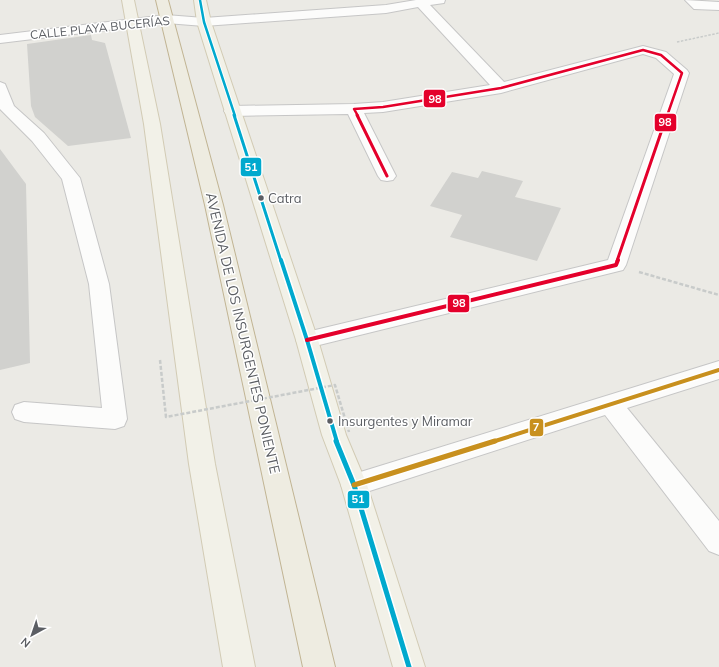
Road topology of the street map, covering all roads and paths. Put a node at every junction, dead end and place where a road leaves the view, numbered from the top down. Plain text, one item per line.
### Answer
1 (128, 0) edge
2 (162, 0) edge
3 (200, 0) edge
4 (439, 0) edge
5 (691, 0) edge
6 (421, 3) junction
7 (363, 5) edge
8 (719, 6) edge
9 (166, 19) junction
10 (204, 22) junction
11 (132, 24) junction
12 (719, 33) edge
13 (0, 39) edge
14 (643, 50) junction
15 (0, 87) edge
16 (501, 88) junction
17 (354, 109) junction
18 (3, 110) edge
19 (232, 111) junction
20 (387, 176) dead end
21 (616, 265) junction
22 (719, 295) edge
23 (307, 340) junction
24 (160, 360) dead end
25 (719, 370) edge
26 (610, 404) junction
27 (24, 412) dead end
28 (349, 432) dead end
29 (354, 485) junction
30 (719, 542) edge
31 (239, 667) edge
32 (320, 667) edge
33 (409, 667) edge

1 - 11 main road
2 - 9 highway, AVENIDA DE LOS INSURGENTES PONIENTE
3 - 10 main road
4 - 6 street, CALLE PLAYA BUCERÍAS
5 - 8 street
6 - 7 street, CALLE PLAYA BUCERÍAS
6 - 16 street
7 - 10 street, CALLE PLAYA BUCERÍAS
9 - 10 street, CALLE PLAYA BUCERÍAS
9 - 11 street, CALLE PLAYA BUCERÍAS
9 - 32 highway, AVENIDA DE LOS INSURGENTES PONIENTE
10 - 19 main road
11 - 13 street, CALLE PLAYA BUCERÍAS
11 - 31 main road
12 - 14 path
14 - 16 street
14 - 21 street
15 - 18 street
16 - 17 street
17 - 19 street
17 - 20 street
18 - 27 street
19 - 23 main road
21 - 22 path
21 - 23 street
23 - 29 main road
24 - 28 path, bridge
25 - 26 street
26 - 29 street
26 - 30 street
29 - 33 main road

